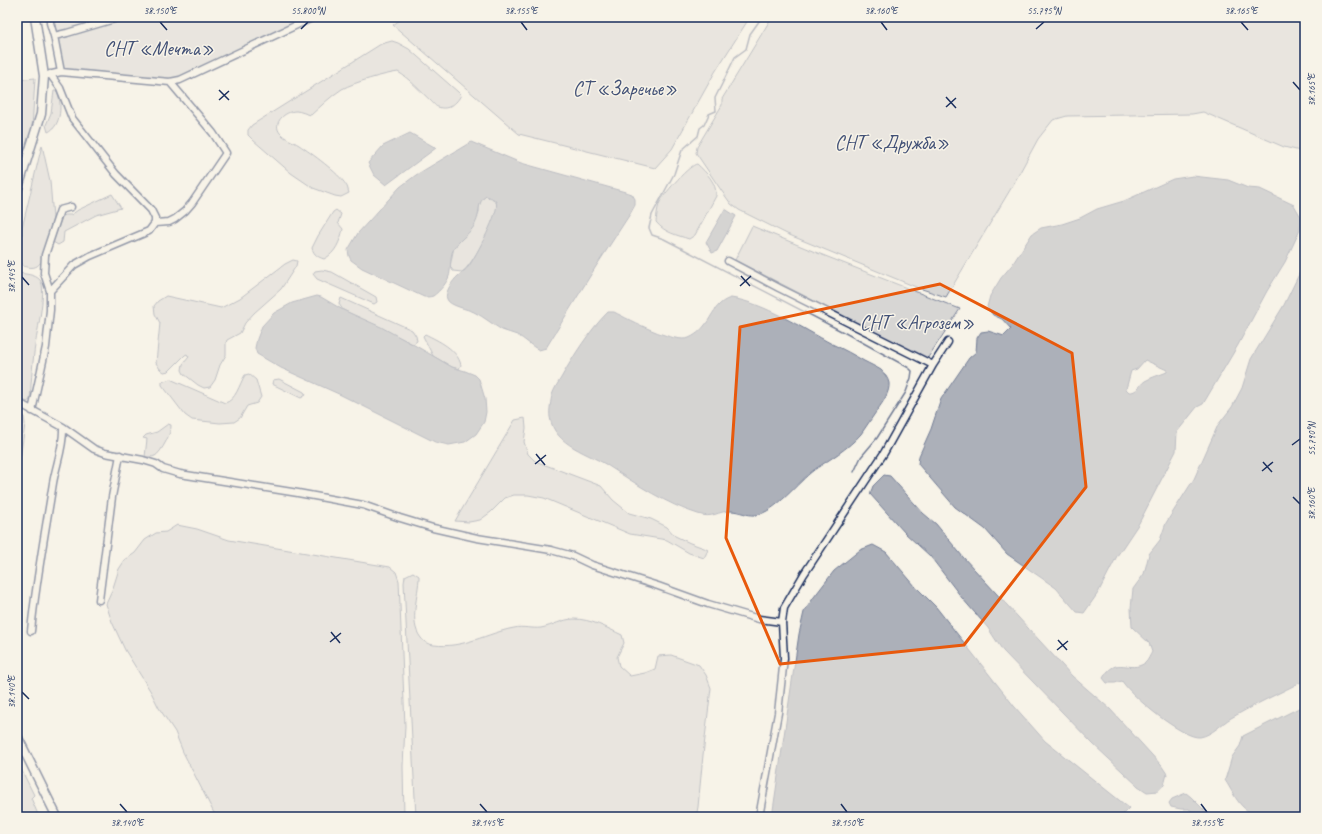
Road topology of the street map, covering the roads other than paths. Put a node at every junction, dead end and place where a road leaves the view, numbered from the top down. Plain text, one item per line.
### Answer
1 (36, 17) edge
2 (50, 17) edge
3 (121, 17) edge
4 (314, 17) edge
5 (54, 36) junction
6 (61, 72) junction
7 (47, 75) junction
8 (170, 82) junction
9 (17, 191) edge
10 (70, 207) dead end
11 (155, 223) junction
12 (728, 261) dead end
13 (50, 291) junction
14 (948, 342) dead end
15 (933, 365) junction
16 (17, 402) edge
17 (32, 411) junction
18 (63, 427) junction
19 (120, 455) junction
20 (99, 600) dead end
21 (782, 622) junction
22 (31, 631) dead end
23 (17, 736) edge
24 (57, 817) edge
25 (759, 817) edge

1 - 7 main road
2 - 5 street
3 - 5 street
4 - 8 street
5 - 6 street
6 - 7 street
6 - 8 street
7 - 9 main road
7 - 11 street
8 - 11 street
10 - 13 street
11 - 13 street
12 - 15 street
13 - 17 street
14 - 15 street
15 - 21 street
16 - 17 street
17 - 18 street
18 - 19 street
18 - 22 street
19 - 20 street
19 - 21 street
21 - 25 street
23 - 24 main road

